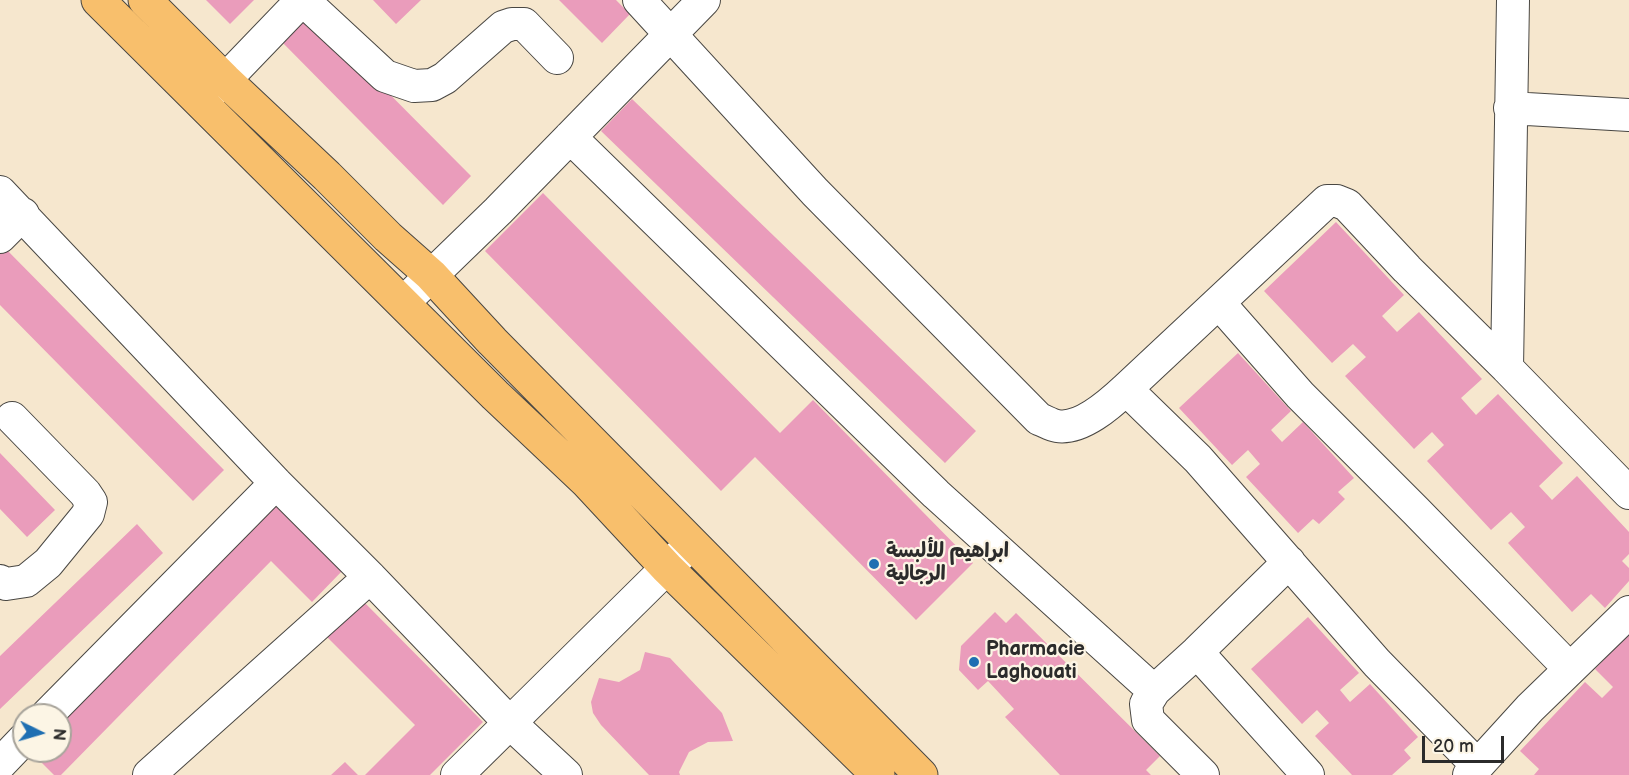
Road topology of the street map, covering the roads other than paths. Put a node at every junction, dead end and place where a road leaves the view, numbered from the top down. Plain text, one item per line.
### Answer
1 (98, 0) edge
2 (145, 0) edge
3 (303, 0) edge
4 (639, 0) edge
5 (704, 0) edge
6 (1513, 0) edge
7 (670, 33) junction
8 (557, 58) dead end
9 (225, 80) junction
10 (200, 102) junction
11 (1510, 108) junction
12 (1629, 115) edge
13 (570, 137) junction
14 (0, 192) edge
15 (22, 214) junction
16 (0, 237) edge
17 (431, 275) junction
18 (403, 303) junction
19 (1219, 303) junction
20 (1507, 368) junction
21 (1126, 389) junction
22 (12, 418) dead end
23 (276, 483) junction
24 (1629, 494) edge
25 (691, 544) junction
26 (1288, 562) junction
27 (667, 568) junction
28 (370, 577) junction
29 (0, 581) edge
30 (1629, 612) edge
31 (1197, 652) junction
32 (1569, 668) junction
33 (1154, 691) junction
34 (59, 703) edge
35 (509, 722) junction
36 (12, 752) edge
37 (0, 764) edge
38 (1473, 770) edge
39 (149, 775) edge
40 (457, 775) edge
41 (566, 775) edge
42 (878, 775) edge
43 (921, 775) edge
44 (1203, 775) edge
45 (1308, 775) edge

1 - 10 main road
2 - 9 main road
3 - 8 street
3 - 9 street
4 - 7 street
5 - 7 street
6 - 11 street
7 - 13 street
7 - 21 street
9 - 10 street
9 - 17 main road
10 - 18 main road
11 - 12 street
11 - 20 street
13 - 17 street
13 - 33 street
14 - 15 street
15 - 16 street
15 - 23 street
17 - 18 street
17 - 25 main road
18 - 27 main road
19 - 20 street
19 - 21 street
19 - 32 street
20 - 24 street
21 - 26 street
22 - 29 street
23 - 28 street
23 - 34 street
25 - 27 street
25 - 43 main road
26 - 31 street
26 - 38 street
27 - 35 street
27 - 42 main road
28 - 35 street
28 - 39 street
30 - 32 street
31 - 33 street
31 - 45 street
32 - 38 street
33 - 44 street
35 - 40 street
35 - 41 street
36 - 37 street

